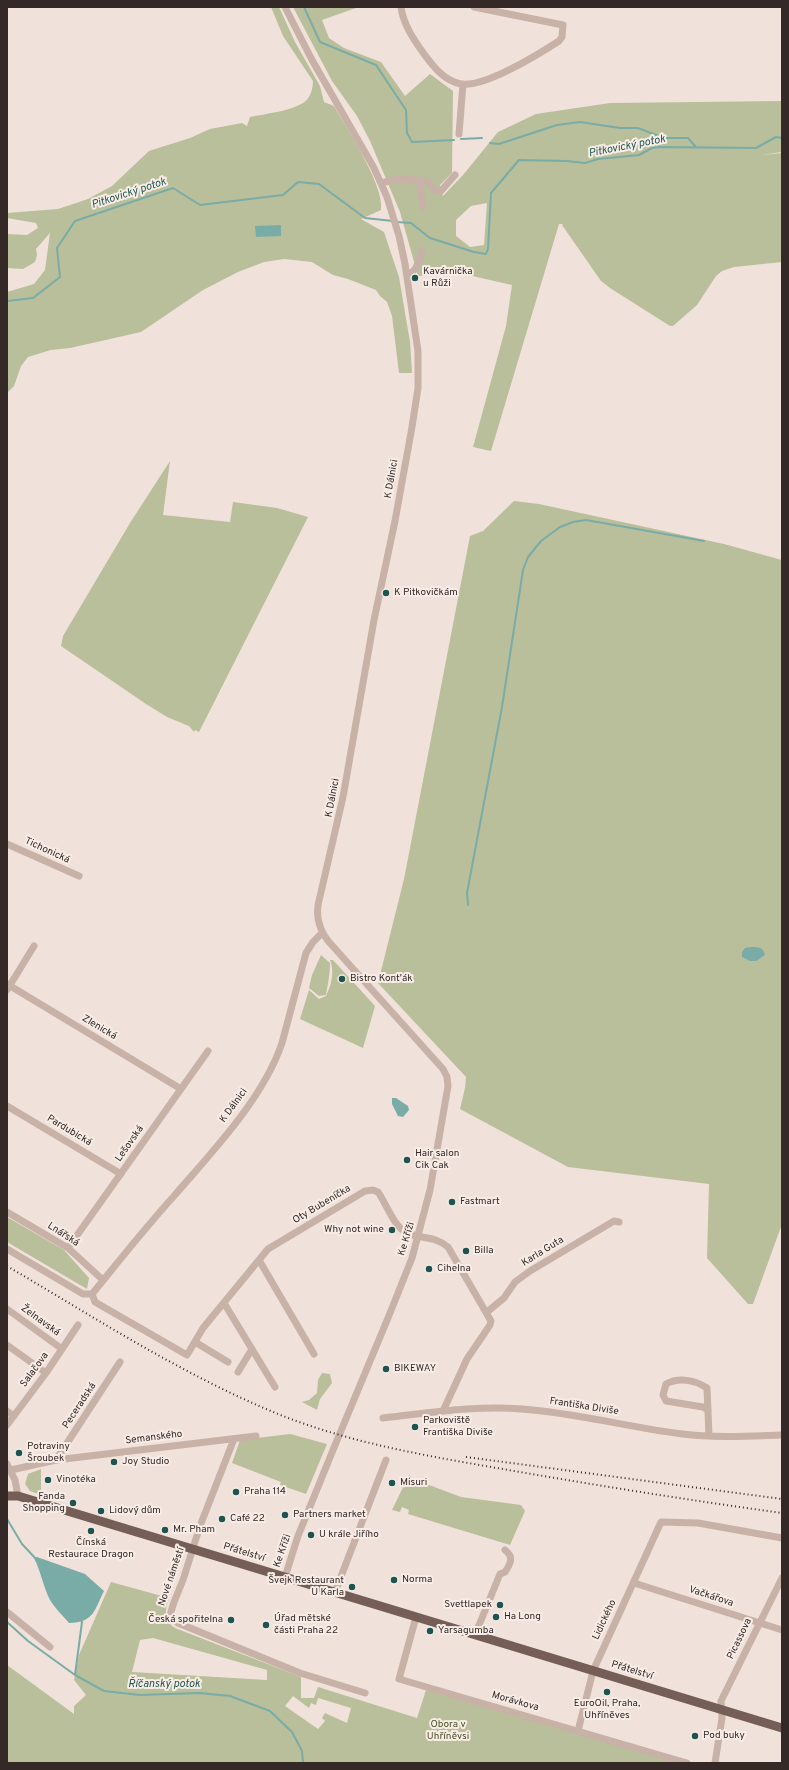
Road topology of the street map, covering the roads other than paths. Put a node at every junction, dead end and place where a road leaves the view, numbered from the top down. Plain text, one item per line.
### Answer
1 (285, 7) edge
2 (401, 7) edge
3 (474, 7) edge
4 (463, 84) junction
5 (459, 134) dead end
6 (455, 175) dead end
7 (419, 180) junction
8 (381, 183) junction
9 (423, 207) dead end
10 (422, 250) dead end
11 (407, 274) junction
12 (7, 844) edge
13 (79, 876) dead end
14 (322, 933) junction
15 (34, 946) dead end
16 (8, 986) edge
17 (208, 1051) dead end
18 (181, 1089) junction
19 (7, 1106) edge
20 (121, 1174) junction
21 (7, 1212) edge
22 (619, 1222) dead end
23 (419, 1236) junction
24 (68, 1248) junction
25 (7, 1249) edge
26 (259, 1260) junction
27 (103, 1280) junction
28 (92, 1294) junction
29 (224, 1302) junction
30 (7, 1309) edge
31 (487, 1312) junction
32 (78, 1325) dead end
33 (195, 1342) junction
34 (7, 1346) edge
35 (62, 1349) junction
36 (252, 1349) junction
37 (314, 1354) dead end
38 (120, 1362) dead end
39 (228, 1362) dead end
40 (238, 1372) dead end
41 (46, 1373) junction
42 (274, 1387) dead end
43 (708, 1410) junction
44 (7, 1411) edge
45 (443, 1411) junction
46 (14, 1416) junction
47 (383, 1418) dead end
48 (7, 1425) edge
49 (782, 1435) edge
50 (256, 1436) dead end
51 (709, 1436) junction
52 (234, 1439) junction
53 (56, 1460) junction
54 (386, 1460) dead end
55 (9, 1467) edge
56 (7, 1496) edge
57 (18, 1496) junction
58 (782, 1538) edge
59 (192, 1549) junction
60 (505, 1550) dead end
61 (285, 1577) junction
62 (782, 1578) edge
63 (634, 1583) junction
64 (335, 1592) junction
65 (7, 1612) edge
66 (416, 1617) junction
67 (759, 1623) junction
68 (782, 1630) edge
69 (475, 1635) junction
70 (50, 1647) dead end
71 (593, 1670) junction
72 (365, 1693) dead end
73 (721, 1709) junction
74 (782, 1728) edge
75 (578, 1731) junction
76 (687, 1763) edge
77 (715, 1763) edge

1 - 8 street, K Dálnici
2 - 4 street
3 - 4 street
4 - 5 street
6 - 7 street
7 - 8 street
7 - 9 street
8 - 11 street, K Dálnici
10 - 11 street
11 - 14 street, K Dálnici
12 - 13 street, Tichonická
14 - 23 street, Ke Kříži
14 - 27 street, K Dálnici
15 - 16 street
16 - 18 street, Zlenická
17 - 18 street, Lešovská
18 - 20 street, Lešovská
19 - 20 street, Pardubická
20 - 24 street, Lešovská
21 - 24 street, Lnářská
22 - 31 street, Karla Guta
23 - 26 street, Oty Bubeníčka
23 - 31 street
23 - 61 street, Ke Kříži
24 - 27 street, Lnářská
25 - 28 street
26 - 29 street, Oty Bubeníčka
26 - 37 street
27 - 28 street, K Dálnici
28 - 33 street, Oty Bubeníčka
29 - 33 street, Oty Bubeníčka
29 - 36 street
30 - 35 street, Želnavská
31 - 45 street
32 - 35 street, Salačova
33 - 39 street
34 - 41 street
35 - 41 street, Salačova
36 - 40 street
36 - 42 street
38 - 53 street, Peceradská
41 - 46 street, Salačova
43 - 43 street
43 - 51 street
44 - 46 street
45 - 47 street, Františka Diviše
45 - 51 street, Františka Diviše
46 - 48 street, Salačova
49 - 51 street, Františka Diviše
50 - 52 street, Semanského
52 - 53 street, Semanského
52 - 59 street, Nové náměstí
53 - 55 street, Semanského
54 - 64 street
55 - 57 street
56 - 57 main road, Přátelství
57 - 59 main road, Přátelství
58 - 63 street, Lidického
59 - 61 main road, Přátelství
59 - 72 street, Nové náměstí
60 - 69 street
61 - 64 main road, Přátelství
62 - 67 street, Picassova
63 - 67 street, Vačkářova
63 - 71 street, Lidického
64 - 66 main road, Přátelství
65 - 70 street
66 - 69 main road, Přátelství
66 - 75 street, Morávkova
67 - 68 street, Vačkářova
67 - 73 street, Picassova
69 - 71 main road, Přátelství
71 - 73 main road, Přátelství
71 - 75 street, Lidického
73 - 74 main road, Přátelství
73 - 77 street, Picassova
75 - 76 street, Morávkova

